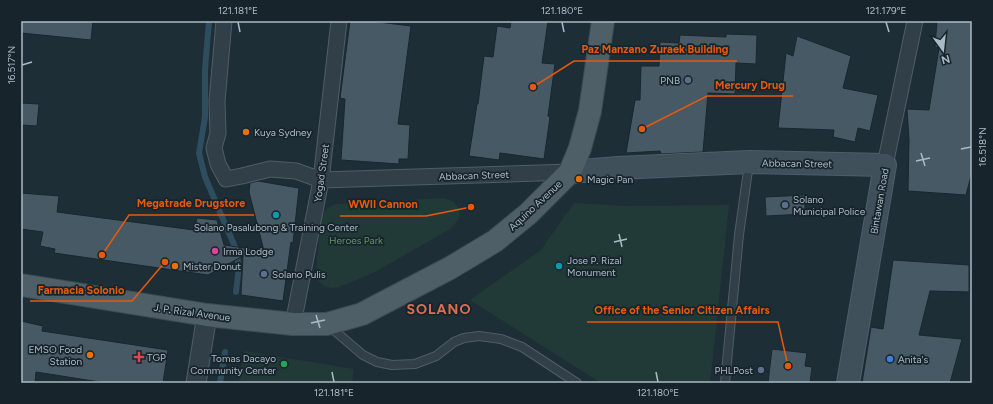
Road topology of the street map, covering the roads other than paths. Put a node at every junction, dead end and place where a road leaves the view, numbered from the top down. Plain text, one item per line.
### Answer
1 (224, 21) edge
2 (339, 21) edge
3 (603, 21) edge
4 (915, 21) edge
5 (749, 162) junction
6 (885, 165) junction
7 (570, 172) junction
8 (321, 180) junction
9 (21, 286) edge
10 (207, 315) junction
11 (293, 324) junction
12 (327, 324) junction
13 (196, 383) edge
14 (577, 383) edge
15 (726, 383) edge
16 (848, 383) edge

1 - 8 street, Abbacan Street
2 - 8 street, Yogad Street
3 - 7 main road, Aquino Avenue
4 - 6 street, Bintawan Road
5 - 6 main road, Abbacan Street
5 - 7 main road, Abbacan Street
5 - 15 lane
6 - 16 main road, Bintawan Road
7 - 8 street, Abbacan Street
7 - 12 main road, Aquino Avenue
8 - 11 street, Yogad Street
9 - 10 main road, J. P. Rizal Avenue
10 - 11 main road, J. P. Rizal Avenue
10 - 13 street
11 - 12 main road, Aquino Avenue
12 - 14 lane

